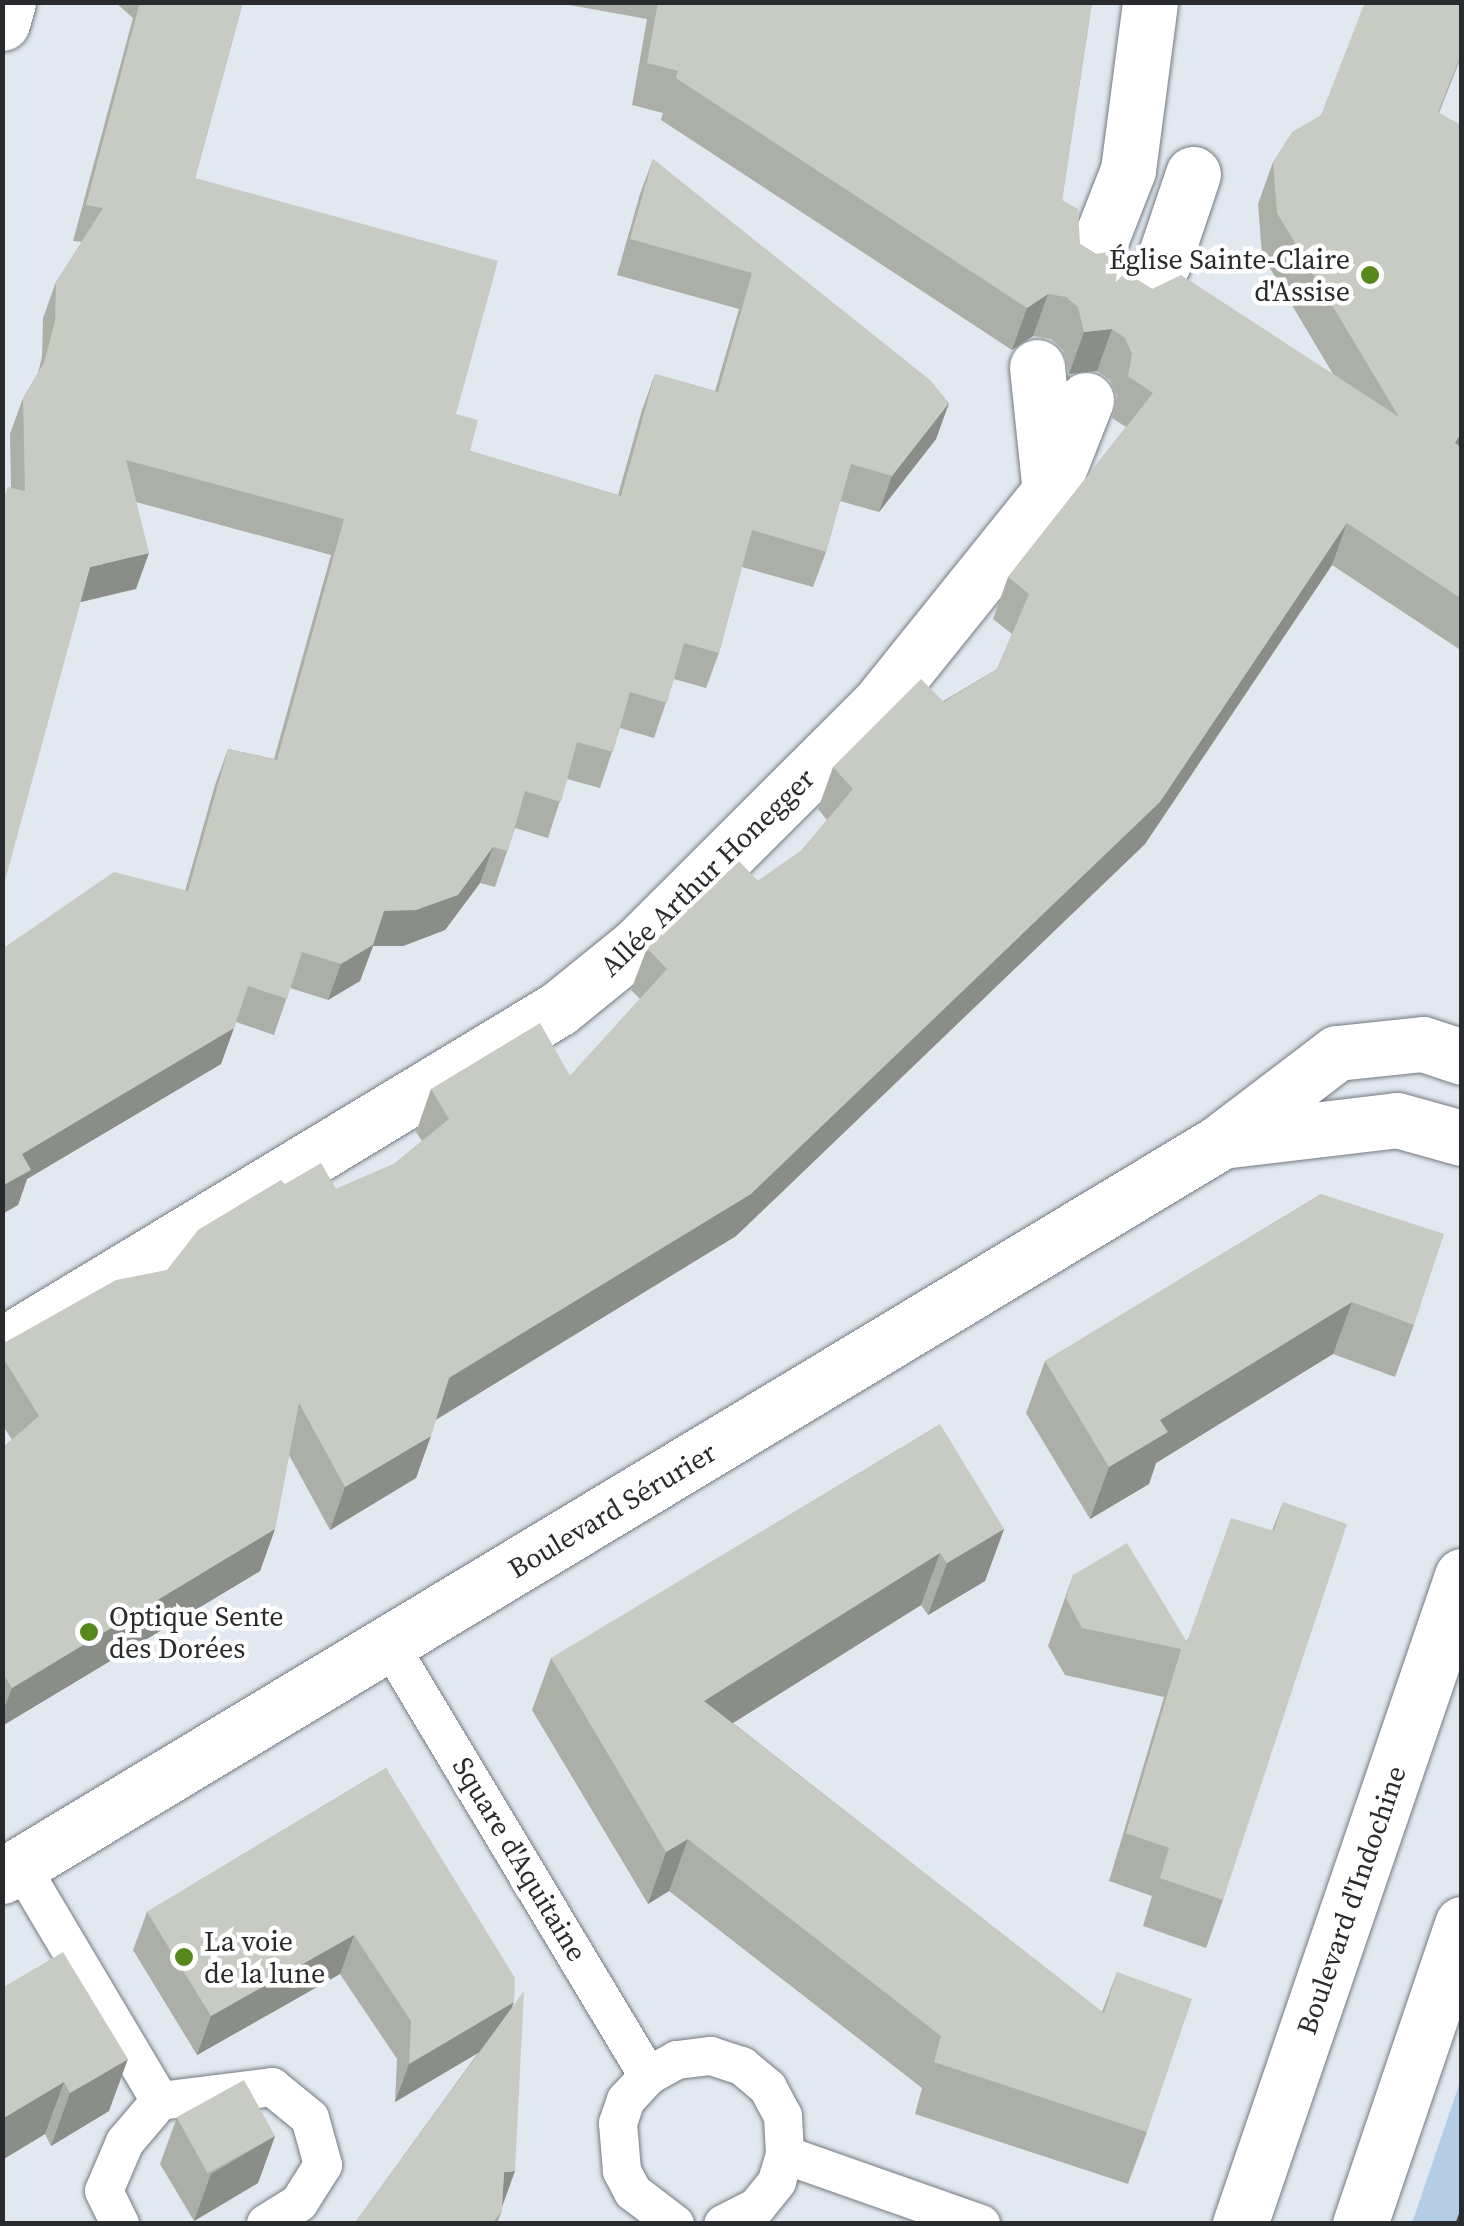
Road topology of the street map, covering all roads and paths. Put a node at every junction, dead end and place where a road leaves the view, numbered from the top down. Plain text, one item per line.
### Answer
1 (8, 2) edge
2 (1150, 2) edge
3 (2, 23) edge
4 (1193, 174) dead end
5 (1090, 268) edge
6 (1140, 300) edge
7 (1037, 367) dead end
8 (1086, 400) dead end
9 (1050, 491) junction
10 (1462, 1057) edge
11 (1462, 1138) edge
12 (1220, 1142) junction
13 (2, 1345) edge
14 (1462, 1576) edge
15 (389, 1644) junction
16 (11, 1870) edge
17 (1462, 1924) edge
18 (648, 2076) junction
19 (160, 2101) junction
20 (785, 2156) junction
21 (656, 2219) edge
22 (120, 2224) edge
23 (266, 2224) edge
24 (723, 2224) edge
25 (981, 2224) edge
26 (1240, 2224) edge
27 (1360, 2224) edge

1 - 3 street
2 - 5 street
4 - 6 street
7 - 9 street
8 - 9 street, Allée Arthur Honegger
9 - 13 street, Allée Arthur Honegger
10 - 12 street, Boulevard Sérurier
11 - 12 street, Boulevard Sérurier
12 - 15 street, Boulevard Sérurier
14 - 26 street, Boulevard d'Indochine
15 - 16 street, Boulevard Sérurier
15 - 18 lane, Square d'Aquitaine
16 - 19 lane
17 - 27 street
18 - 20 lane
18 - 21 lane
19 - 22 lane
19 - 23 lane
20 - 24 lane
20 - 25 lane

